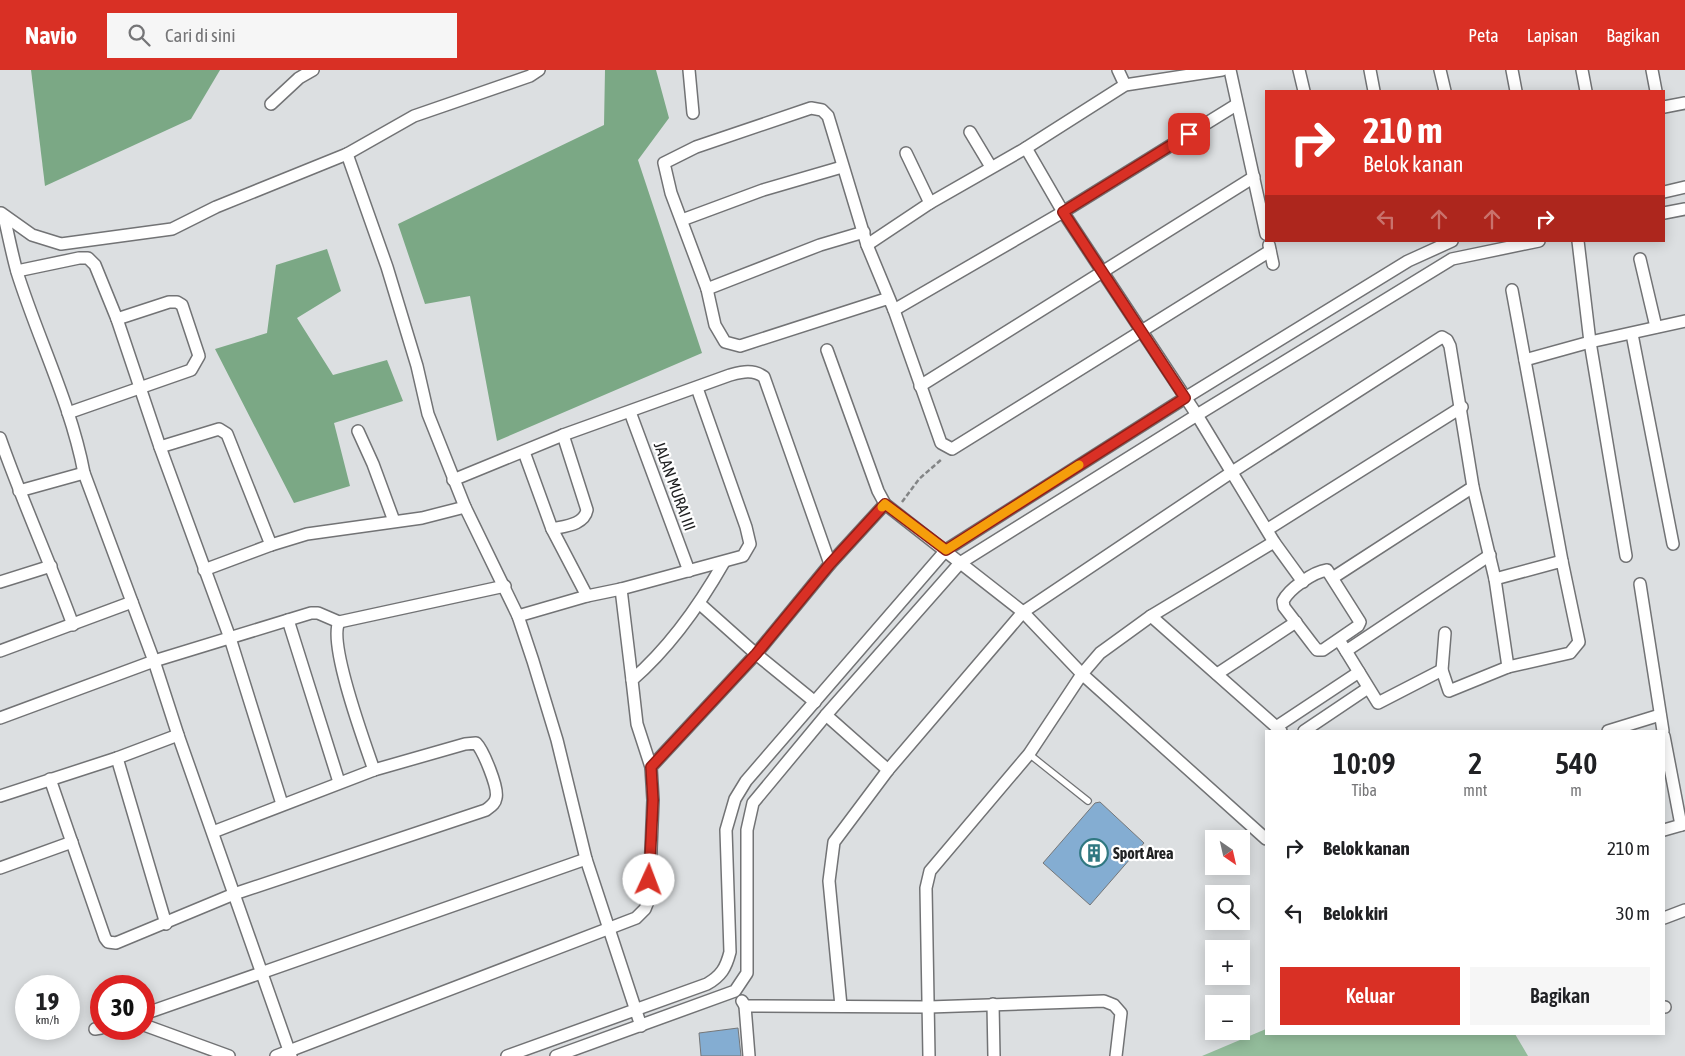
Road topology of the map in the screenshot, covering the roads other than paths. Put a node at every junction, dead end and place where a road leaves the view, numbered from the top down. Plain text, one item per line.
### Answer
1 (313, 70) edge
2 (539, 70) edge
3 (689, 70) edge
4 (1118, 70) edge
5 (1222, 70) edge
6 (1230, 70) edge
7 (1299, 70) edge
8 (1370, 70) edge
9 (1440, 70) edge
10 (1512, 70) edge
11 (1582, 70) edge
12 (1652, 70) edge
13 (1124, 84) junction
14 (1304, 90) edge
15 (1374, 90) edge
16 (1445, 90) edge
17 (1516, 90) edge
18 (1586, 90) edge
19 (1656, 90) edge
20 (1685, 103) edge
21 (271, 104) dead end
22 (1236, 105) junction
23 (1665, 107) edge
24 (693, 113) dead end
25 (970, 132) dead end
26 (1026, 148) junction
27 (906, 153) dead end
28 (347, 154) junction
29 (842, 167) junction
30 (991, 167) junction
31 (1254, 177) junction
32 (1685, 187) edge
33 (1665, 192) edge
34 (930, 204) junction
35 (1685, 209) edge
36 (1063, 212) junction
37 (1665, 213) edge
38 (2, 214) edge
39 (682, 220) junction
40 (1265, 229) edge
41 (864, 232) junction
42 (1449, 242) edge
43 (1534, 242) edge
44 (1578, 242) edge
45 (867, 245) junction
46 (1269, 246) edge
47 (1452, 259) junction
48 (1640, 259) dead end
49 (1273, 264) dead end
50 (1101, 270) junction
51 (17, 271) junction
52 (707, 289) junction
53 (1512, 290) dead end
54 (890, 298) junction
55 (894, 310) junction
56 (117, 319) junction
57 (1685, 321) edge
58 (1656, 327) junction
59 (1140, 331) junction
60 (1632, 334) junction
61 (1590, 342) junction
62 (827, 350) dead end
63 (1525, 360) junction
64 (920, 386) junction
65 (141, 388) junction
66 (697, 388) junction
67 (1185, 398) junction
68 (1462, 407) junction
69 (630, 412) junction
70 (68, 413) junction
71 (1197, 415) junction
72 (358, 432) dead end
73 (563, 435) junction
74 (0, 438) edge
75 (160, 447) junction
76 (524, 452) junction
77 (1232, 472) junction
78 (84, 473) junction
79 (453, 480) junction
80 (1473, 487) junction
81 (19, 491) junction
82 (885, 504) junction
83 (465, 507) junction
84 (394, 522) junction
85 (552, 529) junction
86 (1268, 529) junction
87 (1274, 542) junction
88 (271, 544) junction
89 (1673, 544) dead end
90 (946, 550) junction
91 (1490, 555) junction
92 (1626, 556) dead end
93 (1562, 561) junction
94 (724, 562) junction
95 (960, 563) junction
96 (830, 564) junction
97 (51, 566) junction
98 (204, 570) junction
99 (689, 571) junction
100 (1334, 577) junction
101 (1495, 579) junction
102 (0, 582) edge
103 (1303, 582) junction
104 (1640, 584) dead end
105 (505, 586) junction
106 (621, 589) junction
107 (587, 596) junction
108 (132, 602) junction
109 (700, 604) junction
110 (1022, 612) junction
111 (518, 616) junction
112 (1151, 616) junction
113 (288, 620) junction
114 (339, 622) junction
115 (1296, 622) junction
116 (73, 625) junction
117 (1445, 633) dead end
118 (230, 638) junction
119 (1339, 640) junction
120 (0, 651) edge
121 (1346, 651) junction
122 (756, 654) junction
123 (154, 661) junction
124 (1508, 667) junction
125 (1442, 670) junction
126 (1359, 672) junction
127 (1082, 674) junction
128 (1217, 674) junction
129 (632, 680) junction
130 (1368, 688) junction
131 (815, 702) junction
132 (826, 715) junction
133 (1660, 715) junction
134 (0, 718) edge
135 (1278, 729) edge
136 (790, 730) junction
137 (1305, 730) edge
138 (1611, 730) edge
139 (1663, 730) edge
140 (178, 735) junction
141 (805, 741) junction
142 (1665, 741) edge
143 (1029, 754) junction
144 (117, 758) junction
145 (651, 767) junction
146 (374, 770) junction
147 (888, 770) junction
148 (50, 779) junction
149 (340, 782) junction
150 (0, 796) edge
151 (1088, 801) dead end
152 (282, 804) junction
153 (1683, 825) edge
154 (1665, 830) edge
155 (213, 832) junction
156 (1265, 838) edge
157 (72, 842) junction
158 (586, 859) junction
159 (0, 868) edge
160 (234, 894) junction
161 (1685, 910) edge
162 (1665, 918) edge
163 (166, 924) junction
164 (607, 928) junction
165 (262, 974) junction
166 (735, 991) junction
167 (993, 1004) junction
168 (745, 1006) junction
169 (841, 1006) junction
170 (929, 1007) junction
171 (636, 1008) junction
172 (155, 1010) edge
173 (642, 1026) junction
174 (155, 1029) edge
175 (290, 1054) edge
176 (228, 1056) edge
177 (276, 1056) edge
178 (507, 1056) edge
179 (556, 1056) edge
180 (749, 1056) edge
181 (929, 1056) edge
182 (994, 1056) edge
183 (1116, 1056) edge

1 - 21 street
2 - 28 street
3 - 24 street
4 - 13 street
5 - 13 street
6 - 22 street
7 - 14 street
8 - 15 street
9 - 16 street
10 - 17 street
11 - 18 street
12 - 19 street
13 - 26 street
20 - 23 street
22 - 31 street
22 - 36 street
25 - 30 street
26 - 30 street
26 - 36 street
27 - 34 street
28 - 38 street
28 - 79 street
29 - 39 street
29 - 39 street
29 - 41 street
30 - 34 street
31 - 40 street
31 - 50 street
32 - 33 street
34 - 45 street
35 - 37 street
36 - 50 street
36 - 55 street
38 - 51 street
39 - 52 street
41 - 45 street
41 - 52 street
42 - 47 street
42 - 67 street
43 - 47 street
44 - 61 street
45 - 54 street
46 - 49 street
46 - 59 street
47 - 71 street
48 - 58 street
50 - 59 street
50 - 64 street
51 - 56 street
51 - 70 street
52 - 54 street
53 - 63 street
54 - 55 street
55 - 64 street
56 - 65 street
56 - 65 street
57 - 58 street
58 - 60 street
59 - 64 street
59 - 67 street
60 - 61 street
60 - 89 street
61 - 63 street
61 - 92 street
62 - 82 street
63 - 93 street
65 - 70 street
65 - 75 street
66 - 69 street
66 - 94 street
66 - 96 street
67 - 71 street
67 - 90 street
68 - 77 street
68 - 80 street
68 - 86 street
69 - 73 street
69 - 99 street, JALAN MURAI III
70 - 78 street
71 - 77 street
71 - 95 street
72 - 84 street
73 - 76 street
73 - 85 street
74 - 81 street
75 - 88 street
75 - 98 street
76 - 79 street
76 - 85 street
77 - 86 street
77 - 110 street
78 - 81 street
78 - 108 street
79 - 83 street
80 - 91 street
80 - 100 street
81 - 97 street
82 - 90 street
82 - 96 street
83 - 84 street
83 - 105 street
84 - 88 street
85 - 107 street
86 - 87 street
87 - 103 street
87 - 112 street
88 - 98 street
90 - 95 street
90 - 131 street
91 - 101 street
91 - 121 street
93 - 101 street
93 - 124 street
94 - 99 street
94 - 109 street
95 - 110 street
95 - 132 street
96 - 122 street
97 - 102 street
97 - 116 street
98 - 118 street
99 - 106 street
100 - 103 street
100 - 119 street
101 - 124 street
103 - 115 street
104 - 133 street
105 - 111 street
105 - 114 street
106 - 107 street
106 - 129 street
107 - 111 street
108 - 116 street
108 - 123 street
109 - 122 street
109 - 129 street
110 - 127 street
110 - 147 street
111 - 158 street
112 - 127 street
112 - 128 street
113 - 114 street
113 - 118 street
113 - 149 street
114 - 146 street
115 - 119 street
115 - 128 street
116 - 120 street
117 - 125 street
118 - 123 street
118 - 152 street
119 - 121 street
121 - 126 street
122 - 131 street
122 - 145 street
123 - 134 street
123 - 140 street
124 - 125 street
125 - 130 street
126 - 130 street
126 - 135 street
127 - 143 street
127 - 156 street
128 - 135 street
129 - 145 street
130 - 137 street
131 - 136 street
132 - 141 street
132 - 147 street
133 - 138 street
133 - 139 street
136 - 141 street
136 - 171 street
140 - 144 street
140 - 155 street
141 - 166 street
142 - 153 street
143 - 151 lane
143 - 170 street
144 - 148 street
144 - 163 street
145 - 164 street
146 - 149 street
146 - 160 street
147 - 169 street
148 - 150 street
148 - 157 street
149 - 152 street
152 - 155 street
153 - 154 street
155 - 160 street
157 - 159 street
157 - 163 street
158 - 164 street
158 - 165 street
160 - 163 street
160 - 165 street
161 - 162 street
164 - 171 street
164 - 175 street
165 - 172 street
165 - 175 street
166 - 168 street
166 - 173 street
167 - 170 street
167 - 182 street
167 - 183 street
168 - 169 street
168 - 180 street
169 - 170 street
170 - 181 street
171 - 173 street
171 - 178 street
173 - 179 street
174 - 176 street
175 - 177 street

